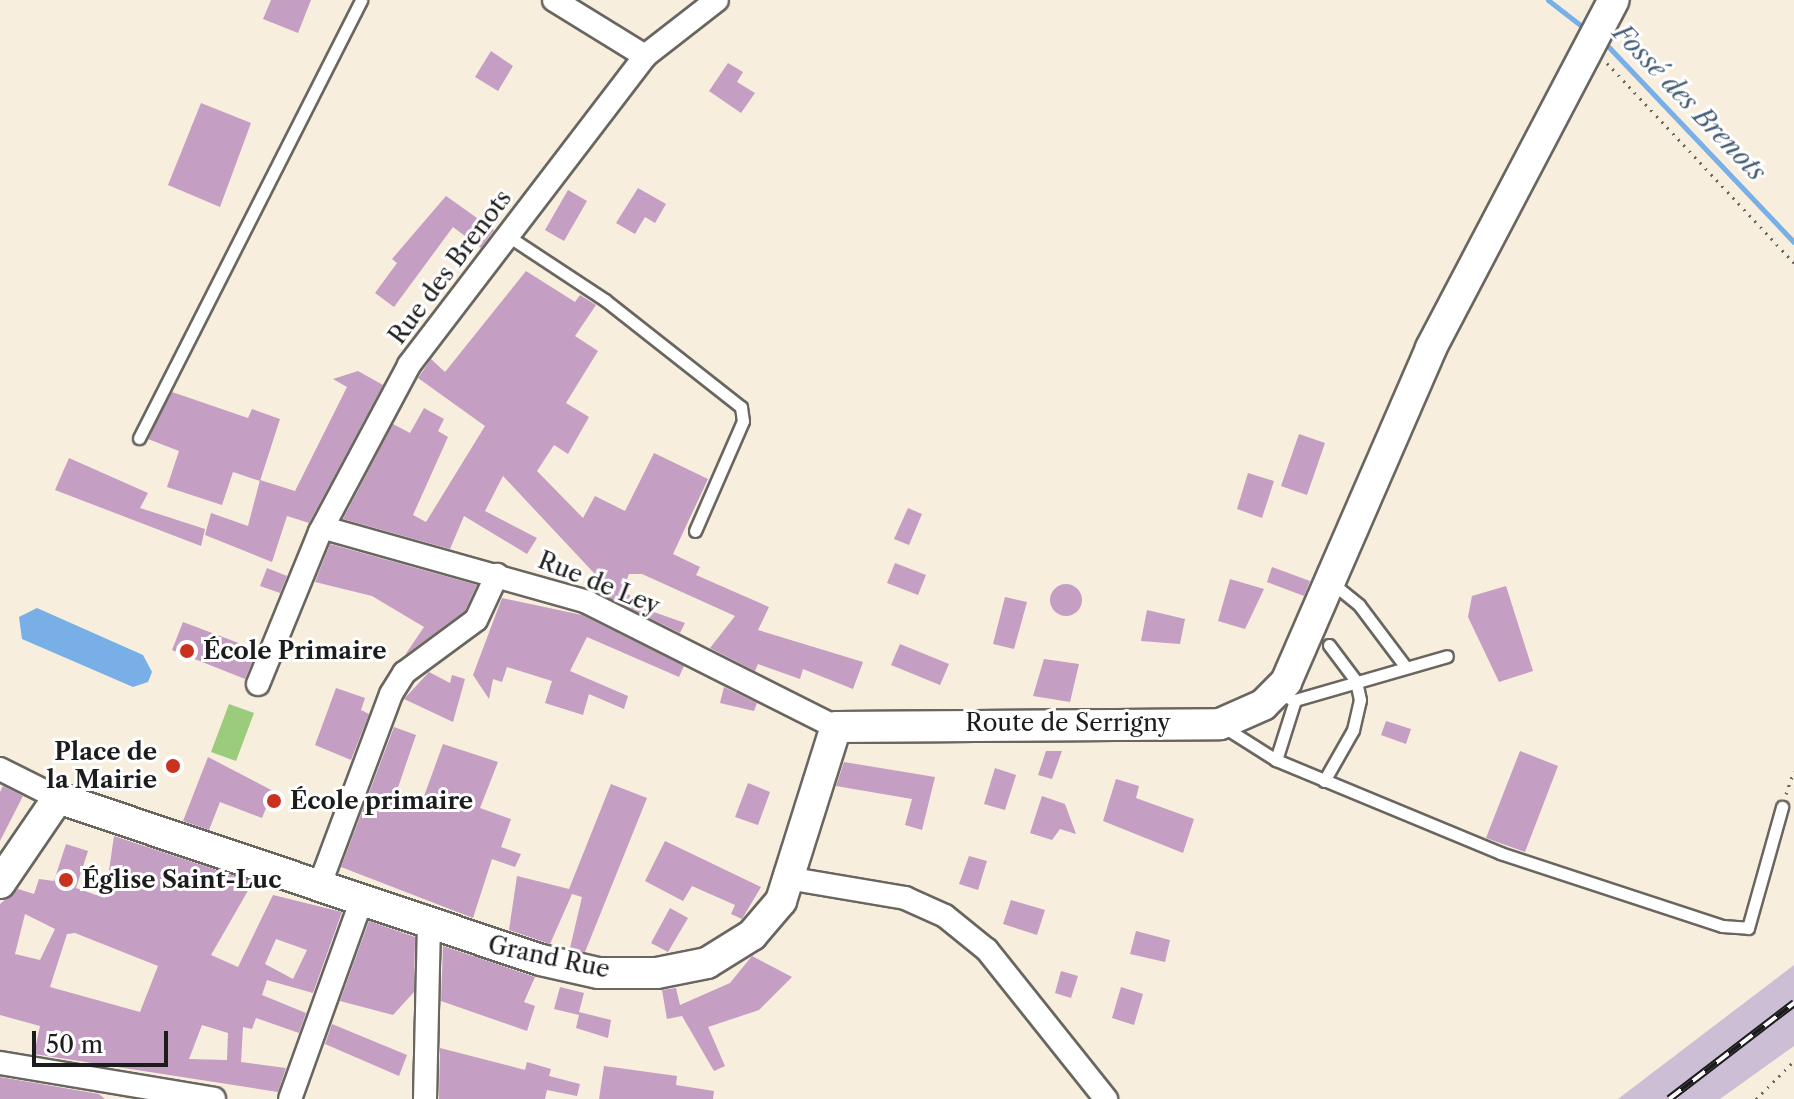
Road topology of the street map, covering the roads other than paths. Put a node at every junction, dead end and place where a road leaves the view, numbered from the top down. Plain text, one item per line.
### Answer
1 (361, 0) edge
2 (554, 0) edge
3 (717, 0) edge
4 (1614, 0) edge
5 (645, 56) junction
6 (505, 234) junction
7 (139, 438) dead end
8 (328, 529) junction
9 (695, 531) dead end
10 (497, 575) junction
11 (1331, 583) junction
12 (1329, 645) dead end
13 (1447, 656) dead end
14 (1405, 666) junction
15 (1356, 681) junction
16 (258, 684) dead end
17 (1286, 692) junction
18 (1220, 724) junction
19 (836, 727) junction
20 (1276, 760) junction
21 (0, 769) edge
22 (1324, 781) junction
23 (58, 798) junction
24 (1782, 807) road end
25 (793, 879) junction
26 (0, 883) edge
27 (320, 884) junction
28 (361, 902) junction
29 (429, 927) junction
30 (0, 1063) edge
31 (214, 1099) edge
32 (290, 1099) edge
33 (425, 1099) edge
34 (1106, 1099) edge

1 - 7 lane
2 - 5 street
3 - 5 street, Rue des Brenots
4 - 11 street
5 - 6 street, Rue des Brenots
6 - 8 street, Rue des Brenots
6 - 9 lane
8 - 10 street, Rue de Ley
8 - 16 street
10 - 19 street, Rue de Ley
10 - 27 street
11 - 14 lane
11 - 17 street
12 - 15 lane
13 - 14 lane
14 - 15 lane
15 - 17 lane
15 - 22 lane
17 - 18 street, Route de Serrigny
17 - 20 lane
18 - 19 street, Route de Serrigny
18 - 20 lane
19 - 25 street, Grand Rue
20 - 22 lane
21 - 23 street
22 - 24 lane
23 - 26 street
23 - 27 street, Grand Rue
25 - 29 street, Grand Rue
25 - 34 street
27 - 28 street, Grand Rue
28 - 29 street, Grand Rue
28 - 32 street
29 - 33 street
30 - 31 street

